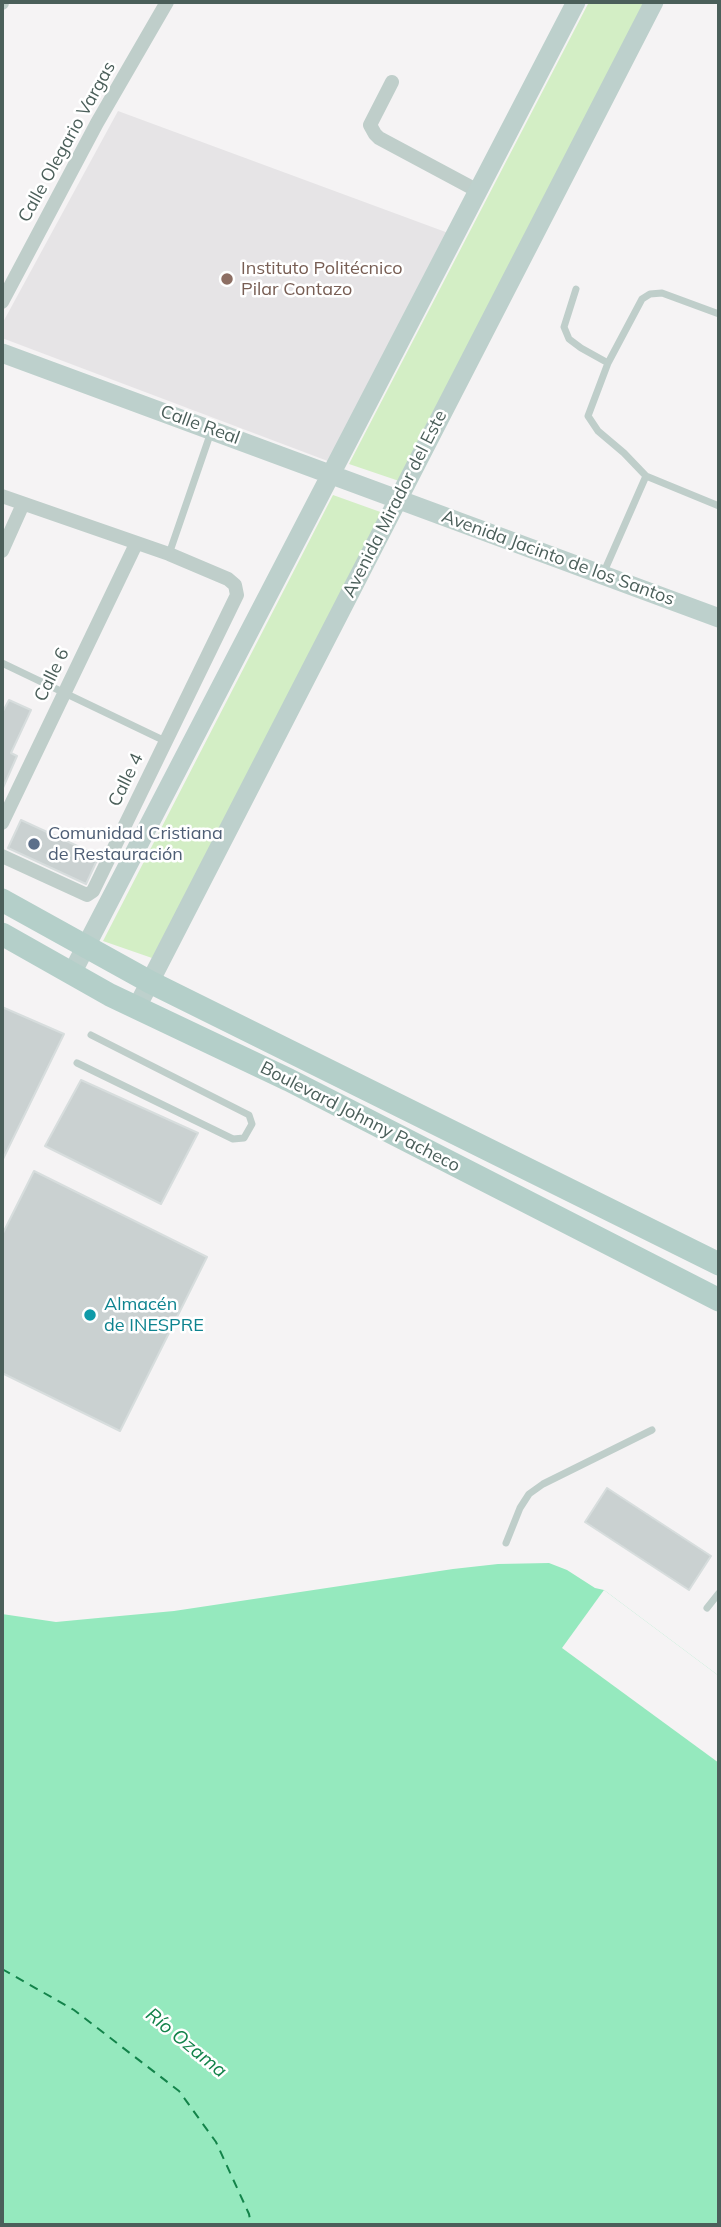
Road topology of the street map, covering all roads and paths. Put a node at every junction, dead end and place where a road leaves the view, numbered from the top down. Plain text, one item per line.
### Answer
1 (167, 2) edge
2 (576, 2) edge
3 (654, 2) edge
4 (392, 82) dead end
5 (478, 191) junction
6 (576, 289) dead end
7 (2, 302) edge
8 (719, 314) edge
9 (2, 352) edge
10 (608, 363) junction
11 (212, 430) junction
12 (333, 474) junction
13 (646, 476) junction
14 (2, 496) edge
15 (397, 499) junction
16 (23, 504) junction
17 (719, 506) edge
18 (136, 544) junction
19 (2, 551) edge
20 (169, 554) junction
21 (603, 575) junction
22 (719, 618) edge
23 (2, 663) edge
24 (65, 692) junction
25 (166, 742) junction
26 (2, 823) edge
27 (2, 856) edge
28 (2, 900) edge
29 (2, 934) edge
30 (86, 947) junction
31 (72, 973) junction
32 (150, 982) junction
33 (136, 1007) junction
34 (91, 1035) dead end
35 (77, 1063) dead end
36 (719, 1264) edge
37 (719, 1300) edge
38 (652, 1430) dead end
39 (506, 1543) dead end
40 (719, 1593) edge
41 (707, 1608) dead end

1 - 7 street, Calle Olegario Vargas
2 - 5 street
3 - 15 street, Avenida Mirador del Este
4 - 5 street
5 - 12 street
6 - 10 lane
8 - 10 lane
9 - 11 street, Calle Real
10 - 13 lane
11 - 12 street, Calle Real
11 - 20 lane
12 - 15 street, Calle Real
12 - 30 street
13 - 17 lane
13 - 21 lane
14 - 16 street
15 - 21 street, Avenida Jacinto de los Santos
15 - 32 street, Avenida Mirador del Este
16 - 18 street
16 - 19 street
18 - 20 street
18 - 24 street, Calle 6
20 - 25 street, Calle 4
21 - 22 street, Avenida Jacinto de los Santos
23 - 24 lane
24 - 25 lane
24 - 26 street, Calle 6
25 - 27 street, Calle 4
28 - 30 main road, Boulevard Johnny Pacheco
29 - 31 main road, Boulevard Johnny Pacheco
30 - 31 street
30 - 32 main road, Boulevard Johnny Pacheco
31 - 33 main road, Boulevard Johnny Pacheco
32 - 33 street, Avenida Mirador del Este
32 - 36 main road, Boulevard Johnny Pacheco
33 - 37 main road, Boulevard Johnny Pacheco
34 - 35 lane
38 - 39 lane
40 - 41 lane

